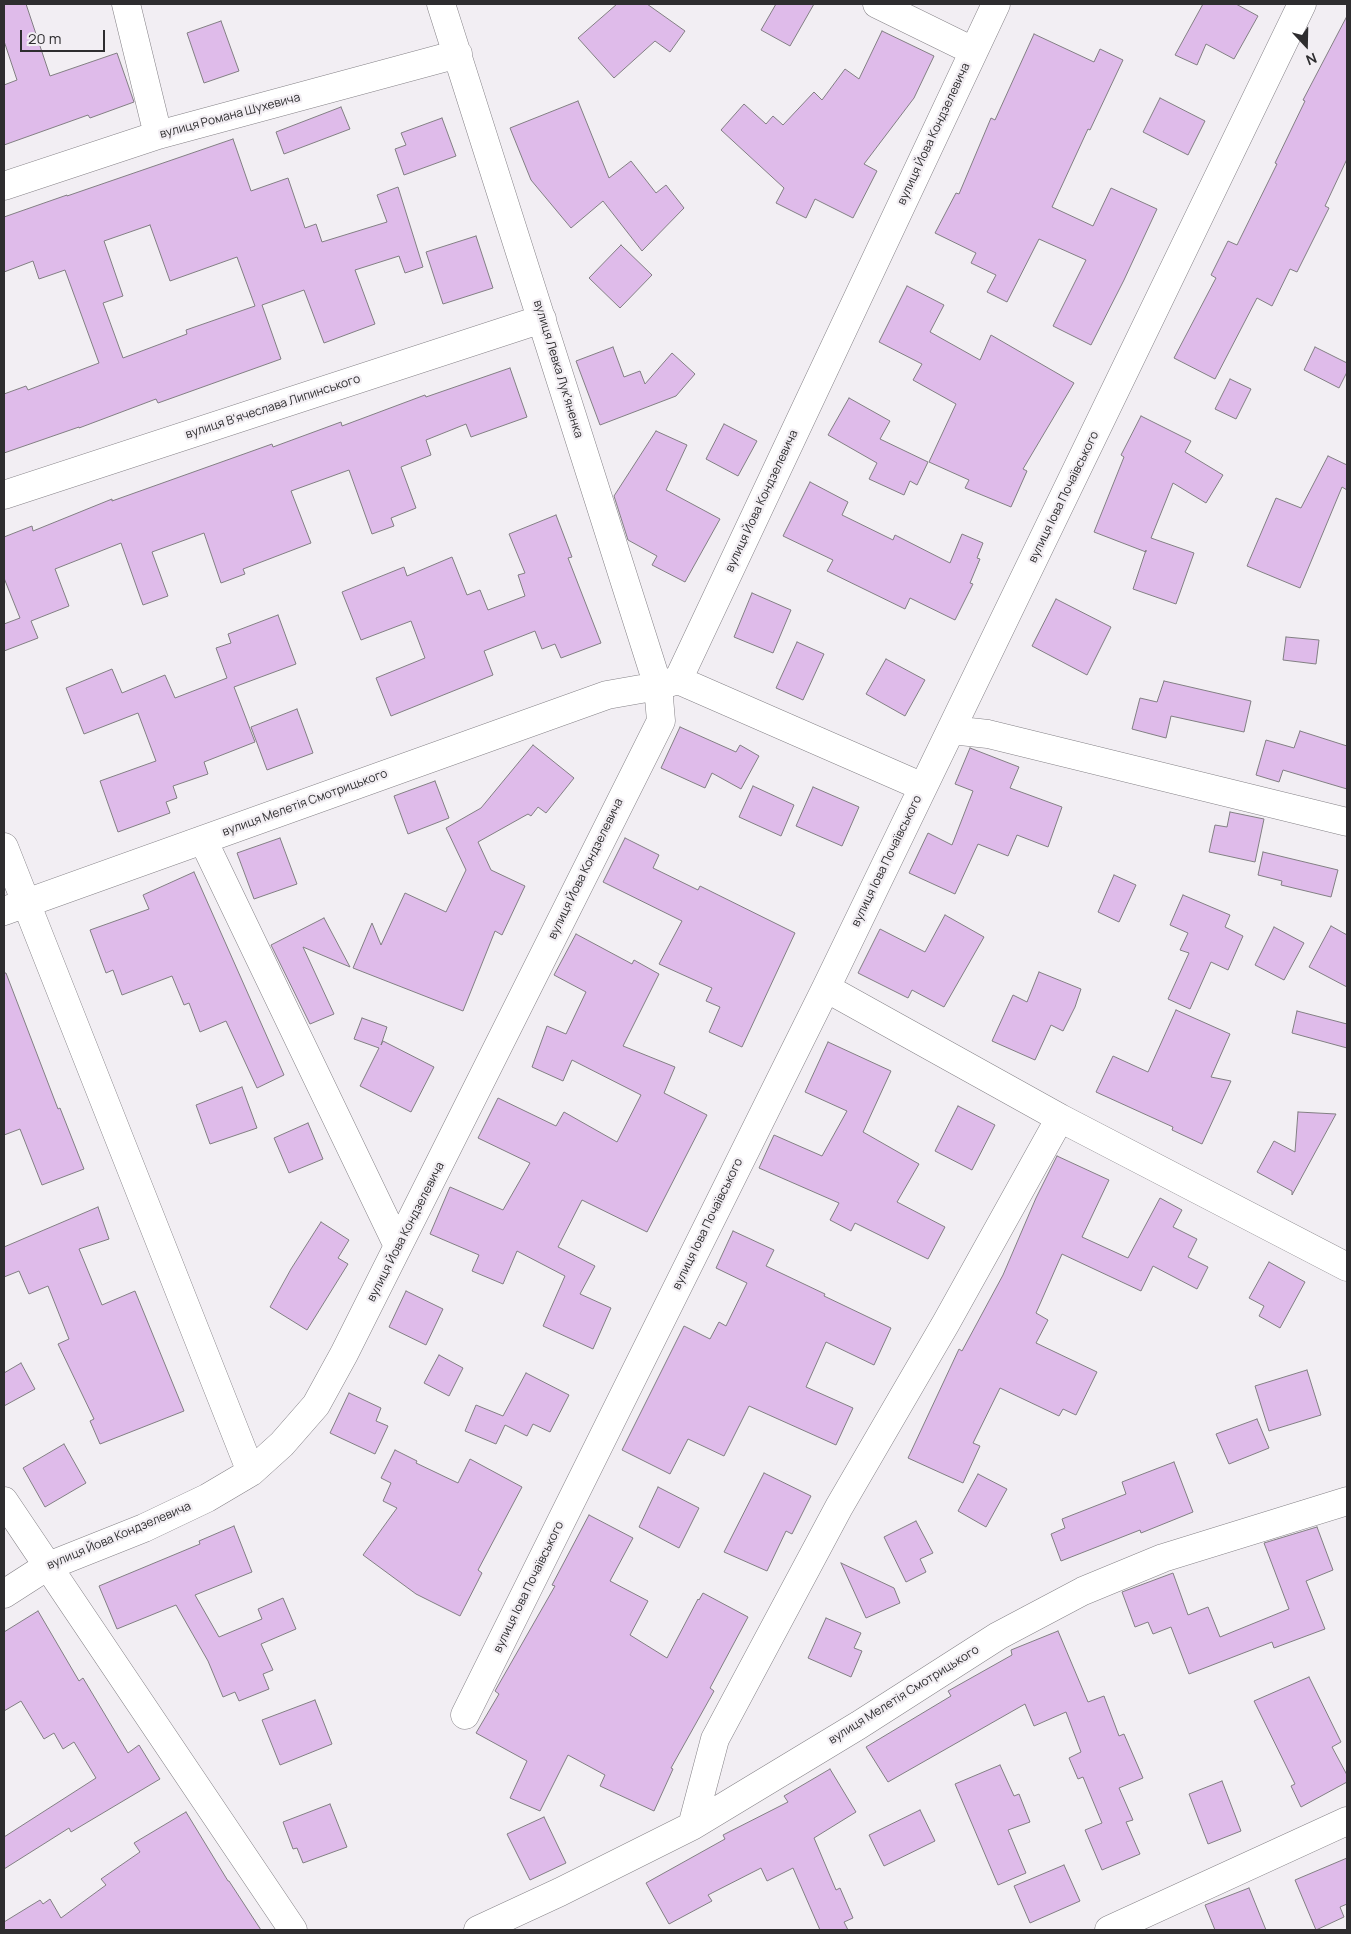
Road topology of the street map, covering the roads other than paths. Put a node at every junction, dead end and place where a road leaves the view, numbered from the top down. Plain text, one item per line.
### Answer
1 (126, 4) edge
2 (442, 4) edge
3 (877, 4) edge
4 (996, 4) edge
5 (1302, 4) edge
6 (973, 51) junction
7 (458, 54) junction
8 (158, 135) junction
9 (4, 186) edge
10 (542, 318) junction
11 (4, 495) edge
12 (668, 683) junction
13 (951, 730) junction
14 (923, 787) junction
15 (1347, 822) edge
16 (203, 840) junction
17 (4, 847) edge
18 (15, 907) edge
19 (826, 988) junction
20 (1060, 1118) junction
21 (398, 1246) junction
22 (1347, 1267) edge
23 (251, 1472) junction
24 (4, 1501) edge
25 (1347, 1501) edge
26 (46, 1567) junction
27 (4, 1594) edge
28 (466, 1715) dead end
29 (1347, 1821) edge
30 (692, 1826) junction
31 (292, 1930) edge
32 (478, 1930) edge
33 (1109, 1930) edge

1 - 8 street
2 - 7 street, вулиця Левка Лукʼяненка
3 - 6 street
4 - 6 street, вулиця Йова Кондзелевича
5 - 13 street, вулиця Іова Почаївського
6 - 12 street, вулиця Йова Кондзелевича
7 - 8 street, вулиця Романа Шухевича
7 - 10 street, вулиця Левка Лукʼяненка
8 - 9 street, вулиця Романа Шухевича
10 - 11 street, вулиця Вʼячеслава Липинського
10 - 12 street, вулиця Левка Лукʼяненка
12 - 14 street
12 - 16 street, вулиця Мелетія Смотрицького
12 - 21 street, вулиця Йова Кондзелевича
13 - 14 street, вулиця Іова Почаївського
13 - 15 street
14 - 19 street, вулиця Іова Почаївського
16 - 18 street, вулиця Мелетія Смотрицького
16 - 21 street
17 - 18 street
18 - 23 street
19 - 20 street
19 - 28 street, вулиця Іова Почаївського
20 - 22 street
20 - 30 street
21 - 23 street, вулиця Йова Кондзелевича
23 - 26 street, вулиця Йова Кондзелевича
24 - 26 street
25 - 30 street, вулиця Мелетія Смотрицького
26 - 27 street, вулиця Йова Кондзелевича
26 - 31 street
29 - 33 street
30 - 32 street, вулиця Мелетія Смотрицького

